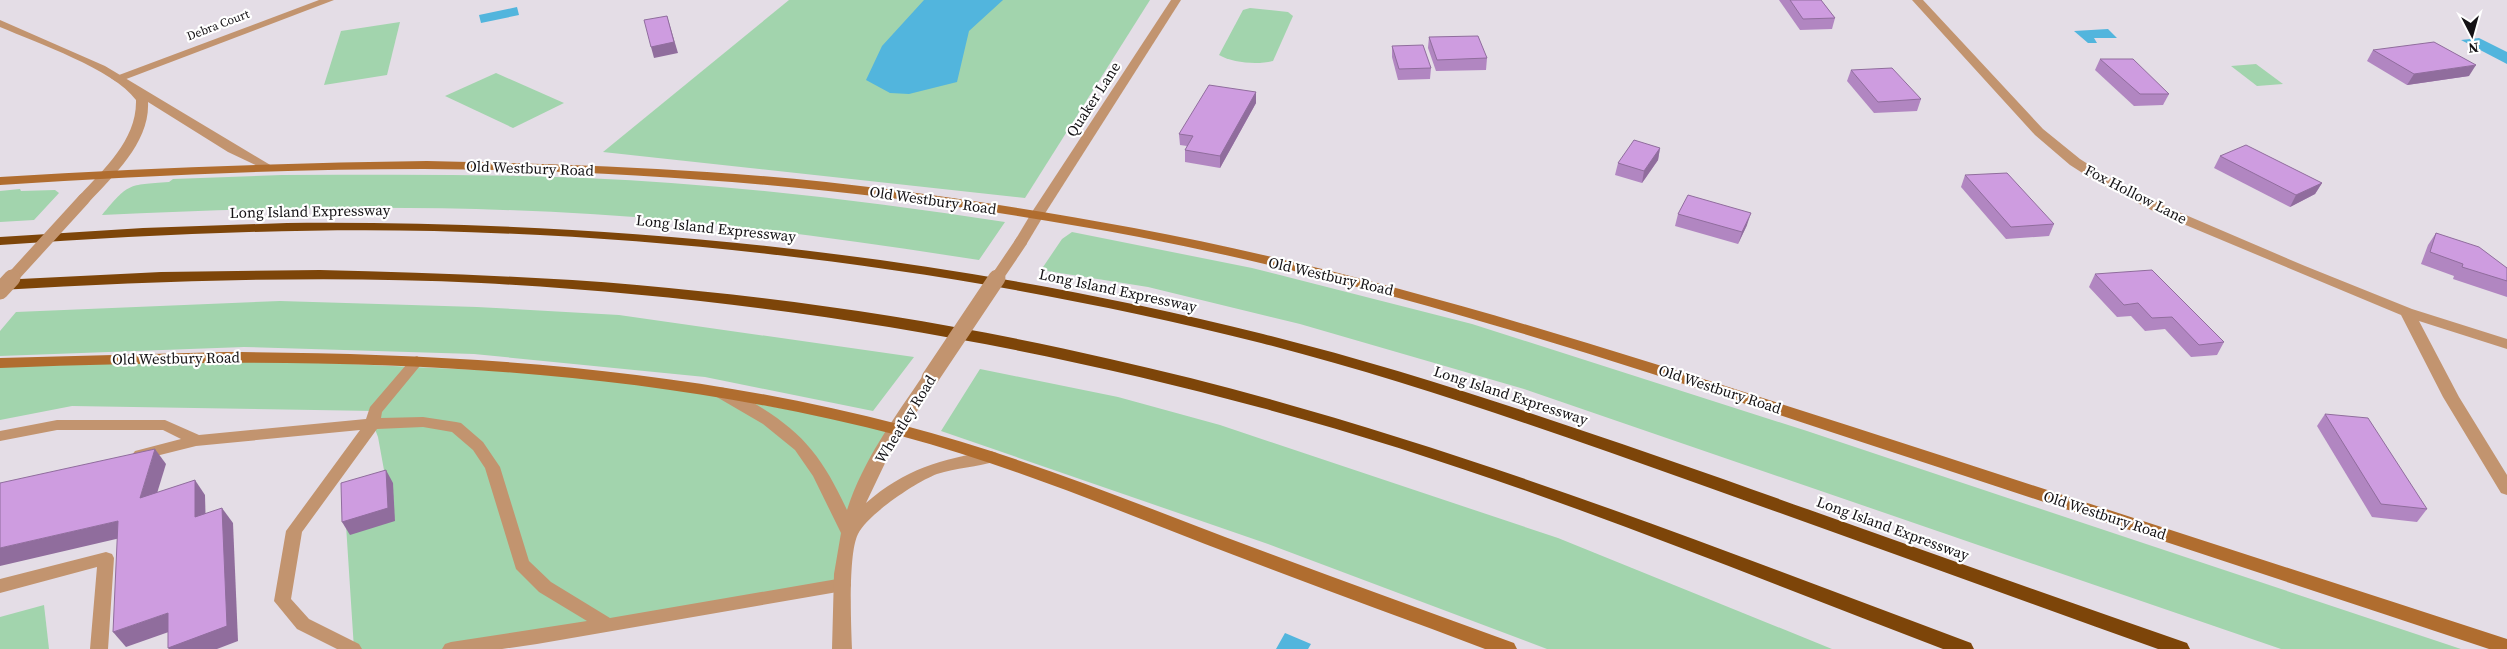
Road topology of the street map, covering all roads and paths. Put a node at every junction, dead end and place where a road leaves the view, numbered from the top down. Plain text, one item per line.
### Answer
1 (330, 0) edge
2 (1176, 0) edge
3 (1917, 0) edge
4 (0, 23) edge
5 (117, 78) junction
6 (138, 92) junction
7 (266, 166) junction
8 (107, 173) junction
9 (0, 181) edge
10 (1037, 215) junction
11 (0, 240) edge
12 (0, 286) edge
13 (0, 291) edge
14 (2407, 312) junction
15 (2507, 344) edge
16 (417, 361) junction
17 (0, 363) edge
18 (721, 392) junction
19 (373, 424) junction
20 (896, 429) junction
21 (0, 436) edge
22 (198, 441) junction
23 (991, 457) junction
24 (122, 459) edge
25 (2507, 489) edge
26 (849, 532) junction
27 (843, 585) junction
28 (0, 586) edge
29 (609, 625) junction
30 (2507, 647) edge
31 (99, 649) edge
32 (353, 649) edge
33 (451, 649) edge
34 (842, 649) edge
35 (1507, 649) edge
36 (1964, 649) edge
37 (2180, 649) edge

1 - 5 street, Debra Court
2 - 10 street, Quaker Lane
3 - 14 street, Fox Hollow Lane
4 - 5 street
5 - 6 street
6 - 7 street
6 - 8 street
7 - 8 main road, Old Westbury Road
7 - 10 main road, Old Westbury Road
8 - 9 main road, Old Westbury Road
8 - 13 street, bridge
10 - 20 street, Wheatley Road, bridge
10 - 30 main road, Old Westbury Road
11 - 37 highway, Long Island Expressway
12 - 36 highway
14 - 15 street, Fox Hollow Lane
14 - 25 street
16 - 17 main road, Old Westbury Road
16 - 18 main road, Old Westbury Road
16 - 19 lane
18 - 20 main road, Old Westbury Road
18 - 26 street
19 - 22 lane
19 - 29 lane
19 - 32 lane
20 - 23 main road, Old Westbury Road
20 - 26 street, Wheatley Road
21 - 22 lane
22 - 24 lane
23 - 26 street
23 - 35 main road, Old Westbury Road
26 - 27 street, Wheatley Road
27 - 29 lane
27 - 34 street, Wheatley Road
28 - 31 lane
29 - 33 lane

